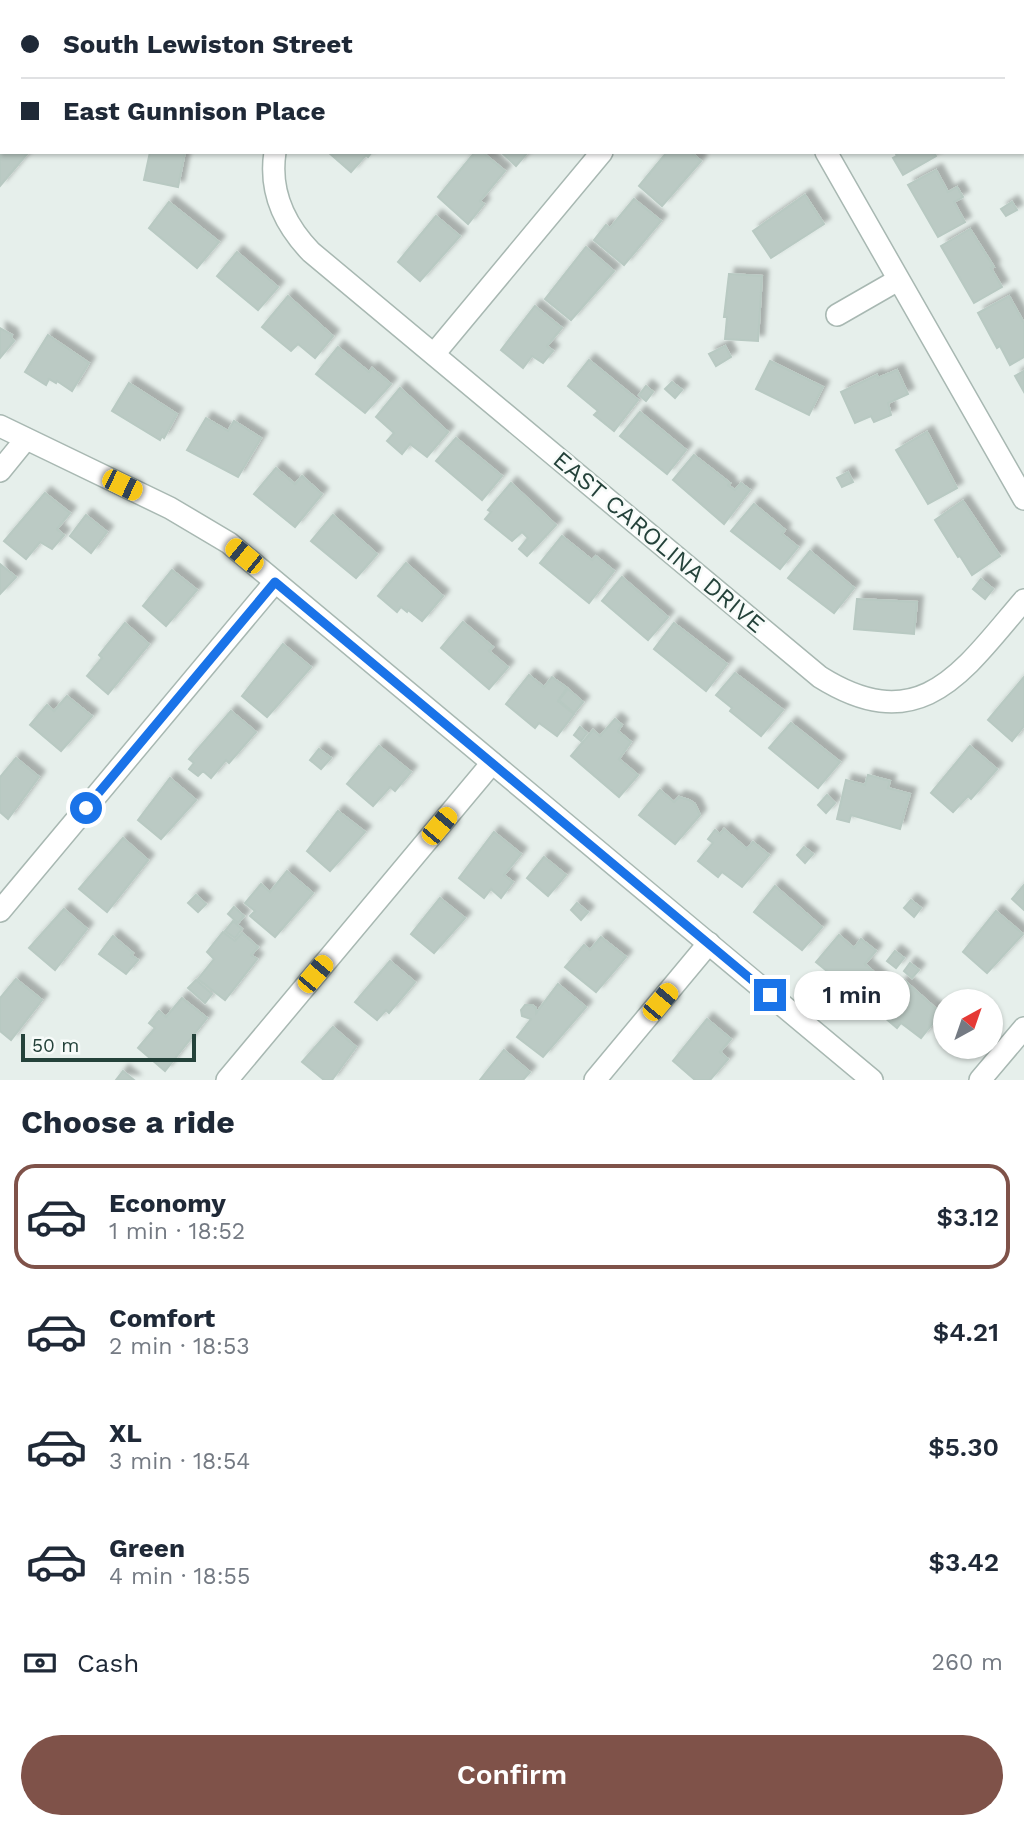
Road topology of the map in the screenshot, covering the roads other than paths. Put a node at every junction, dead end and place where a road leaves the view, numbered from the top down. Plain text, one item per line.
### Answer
1 (274, 154) edge
2 (600, 154) edge
3 (827, 154) edge
4 (898, 280) junction
5 (837, 315) dead end
6 (434, 354) junction
7 (0, 426) edge
8 (26, 439) junction
9 (0, 471) edge
10 (1024, 499) edge
11 (275, 582) junction
12 (1024, 600) edge
13 (492, 763) junction
14 (0, 911) edge
15 (709, 943) junction
16 (1024, 1028) edge
17 (227, 1080) edge
18 (595, 1080) edge
19 (872, 1080) edge
20 (980, 1080) edge

1 - 6 street, EAST CAROLINA DRIVE
2 - 6 street
3 - 4 street
4 - 5 street
4 - 10 street
6 - 12 street, EAST CAROLINA DRIVE
7 - 8 street
8 - 9 street
8 - 11 street
11 - 13 street
11 - 14 street
13 - 15 street
13 - 17 street
15 - 18 street
15 - 19 street
16 - 20 street

